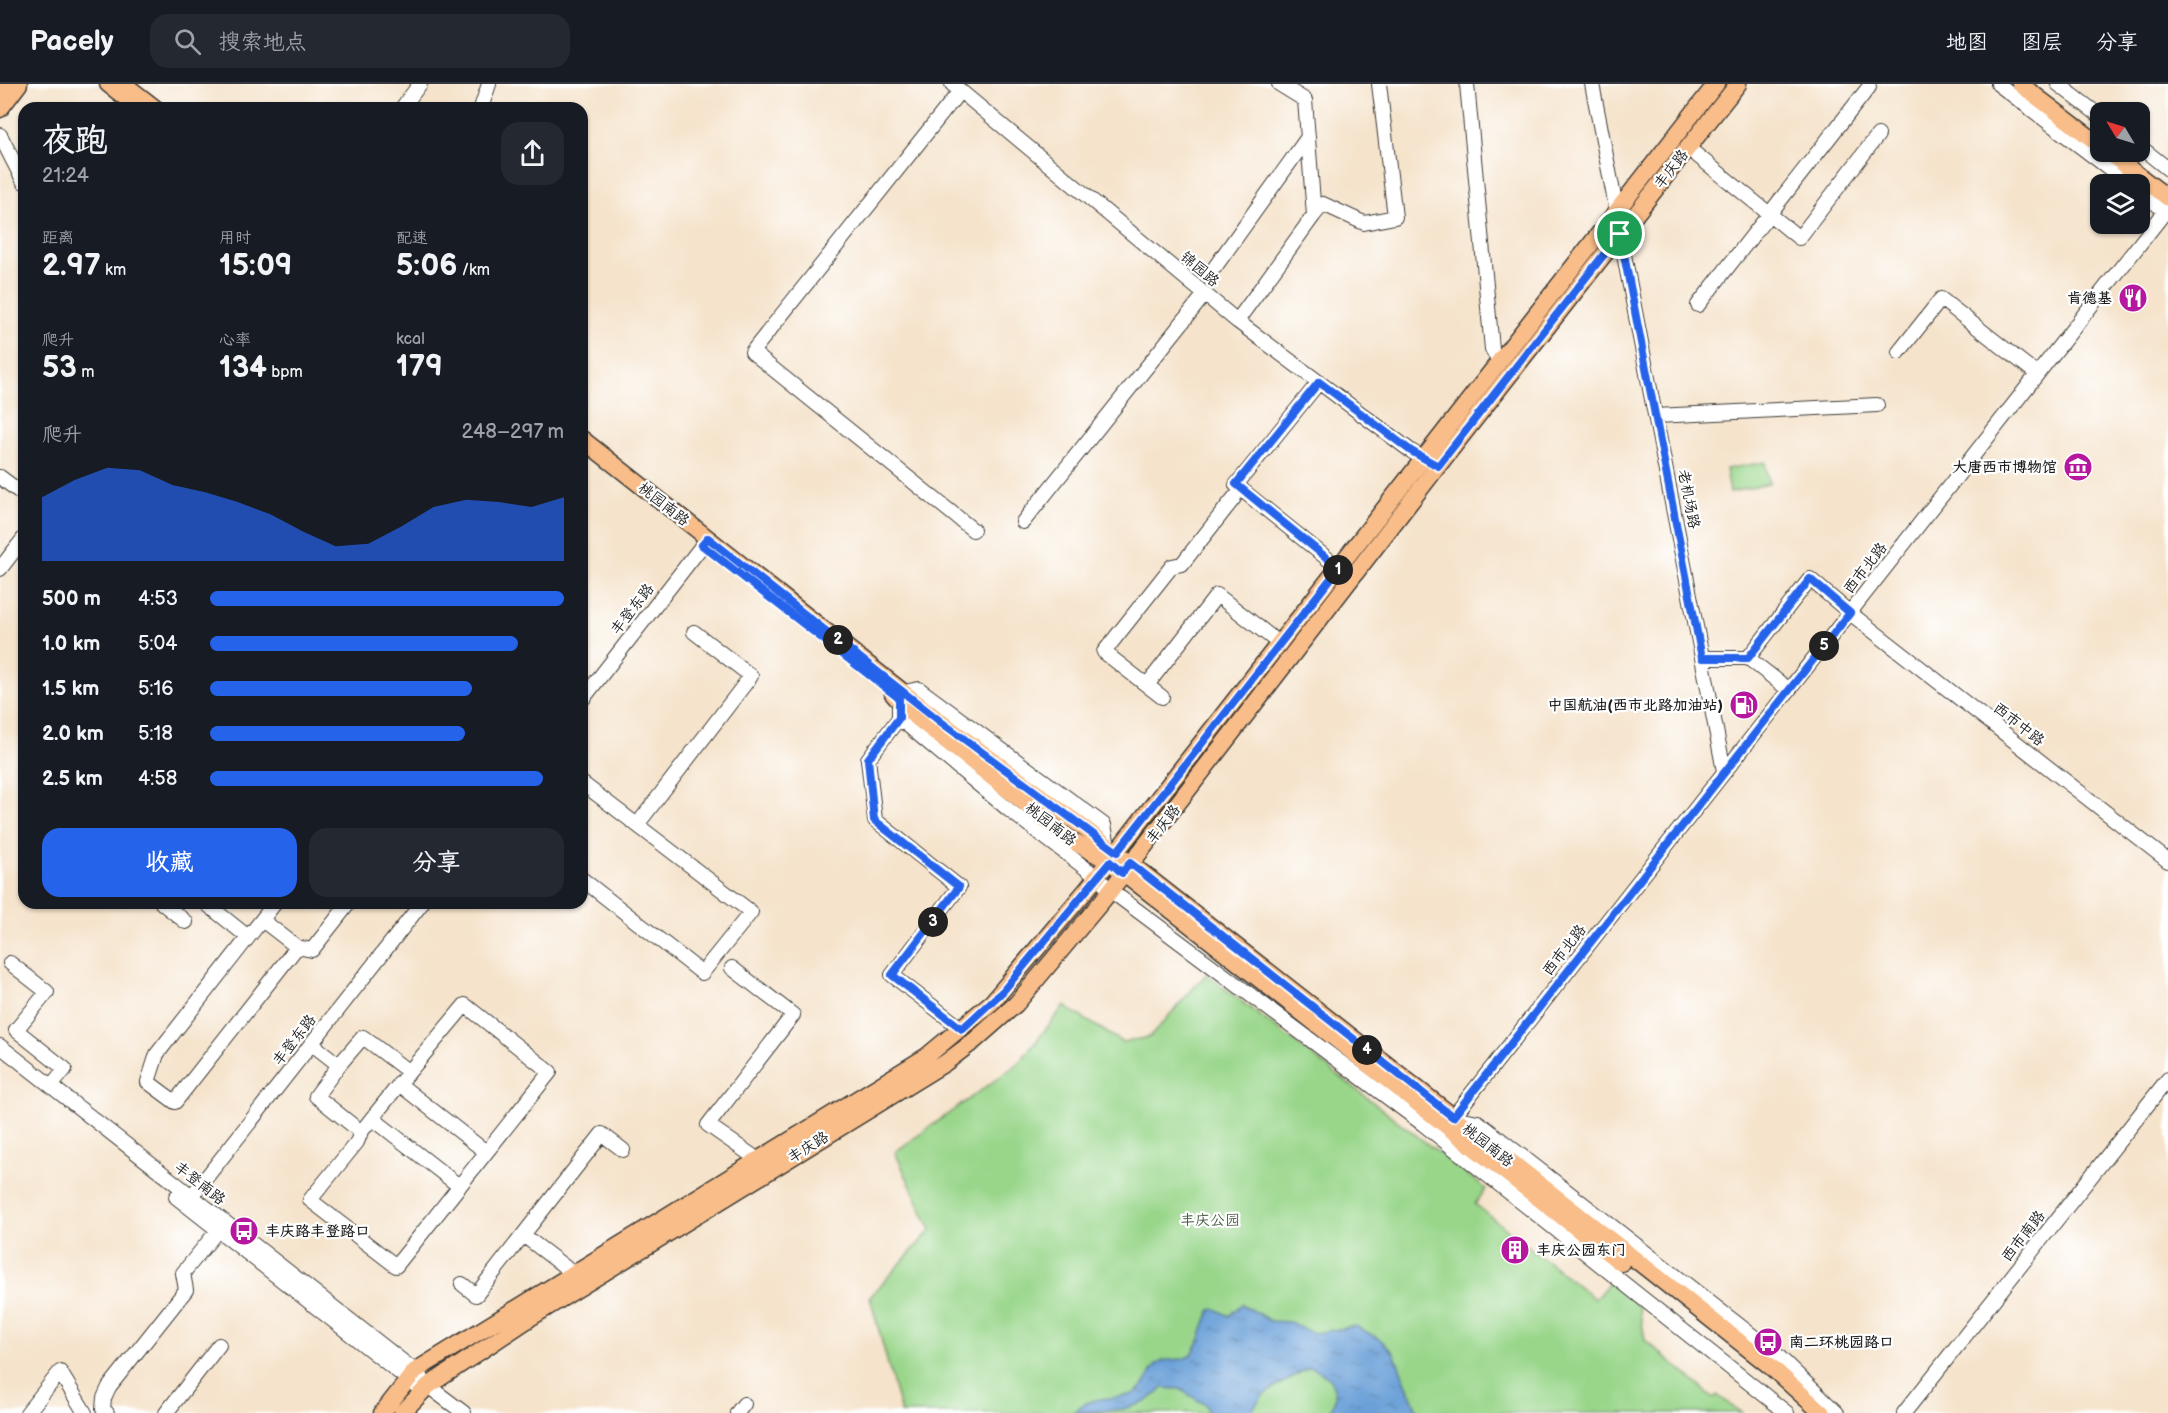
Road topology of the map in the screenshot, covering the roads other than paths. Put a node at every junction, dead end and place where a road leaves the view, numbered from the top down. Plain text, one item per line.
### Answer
1 (19, 84) edge
2 (108, 84) edge
3 (124, 84) edge
4 (420, 84) edge
5 (489, 84) edge
6 (1279, 84) edge
7 (1379, 84) edge
8 (1467, 84) edge
9 (1592, 84) edge
10 (1716, 84) edge
11 (1738, 84) edge
12 (1998, 84) edge
13 (2020, 84) edge
14 (2037, 84) edge
15 (2058, 84) edge
16 (956, 87) edge
17 (1869, 87) dead end
18 (131, 102) edge
19 (148, 102) edge
20 (406, 102) edge
21 (483, 102) edge
22 (2090, 108) edge
23 (0, 109) edge
24 (2090, 125) edge
25 (0, 135) edge
26 (1878, 135) dead end
27 (1308, 136) junction
28 (2090, 138) edge
29 (1688, 148) junction
30 (2150, 155) edge
31 (2119, 162) edge
32 (2137, 162) edge
33 (2168, 169) edge
34 (18, 170) edge
35 (2117, 174) edge
36 (2168, 185) edge
37 (2150, 197) edge
38 (2167, 207) edge
39 (1617, 212) junction
40 (1769, 213) junction
41 (1314, 215) junction
42 (1620, 234) junction
43 (1215, 267) dead end
44 (1205, 294) junction
45 (1698, 305) dead end
46 (1237, 321) junction
47 (1899, 352) dead end
48 (1499, 362) junction
49 (2037, 374) junction
50 (1319, 382) junction
51 (1877, 405) dead end
52 (1656, 416) junction
53 (588, 444) edge
54 (588, 456) edge
55 (1431, 463) junction
56 (0, 477) edge
57 (18, 490) edge
58 (1234, 498) dead end
59 (1023, 522) dead end
60 (973, 530) dead end
61 (705, 542) junction
62 (18, 546) edge
63 (1339, 568) junction
64 (0, 569) edge
65 (1850, 613) junction
66 (694, 632) dead end
67 (1280, 644) junction
68 (1702, 658) junction
69 (1748, 658) junction
70 (1147, 685) junction
71 (1789, 690) junction
72 (588, 692) edge
73 (902, 695) junction
74 (1162, 697) dead end
75 (899, 718) junction
76 (1724, 771) junction
77 (588, 788) edge
78 (637, 825) junction
79 (1117, 859) junction
80 (2168, 861) edge
81 (1097, 877) junction
82 (588, 884) edge
83 (1110, 890) junction
84 (170, 909) edge
85 (213, 909) edge
86 (270, 909) edge
87 (344, 909) edge
88 (417, 909) edge
89 (262, 920) junction
90 (186, 922) dead end
91 (248, 937) junction
92 (297, 947) junction
93 (10, 963) dead end
94 (732, 968) dead end
95 (962, 1029) junction
96 (312, 1044) junction
97 (0, 1046) edge
98 (0, 1058) edge
99 (339, 1065) junction
100 (409, 1072) junction
101 (2168, 1079) edge
102 (399, 1084) junction
103 (51, 1086) junction
104 (1453, 1117) junction
105 (372, 1118) junction
106 (361, 1132) junction
107 (623, 1150) dead end
108 (486, 1152) junction
109 (757, 1159) junction
110 (459, 1186) junction
111 (191, 1197) junction
112 (218, 1230) junction
113 (523, 1235) junction
114 (573, 1273) junction
115 (462, 1284) dead end
116 (219, 1345) dead end
117 (411, 1376) junction
118 (425, 1389) junction
119 (27, 1413) edge
120 (86, 1413) edge
121 (107, 1413) edge
122 (166, 1413) edge
123 (382, 1413) edge
124 (402, 1413) edge
125 (452, 1413) edge
126 (464, 1413) edge
127 (1787, 1413) edge
128 (1806, 1413) edge
129 (1822, 1413) edge
130 (1837, 1413) edge
131 (1904, 1413) edge

1 - 23 main road
2 - 18 main road
3 - 19 main road
4 - 20 street
5 - 21 street
6 - 27 street
7 - 41 street
8 - 48 street
9 - 39 street
10 - 39 main road, 丰庆路
11 - 29 main road, 丰庆路
12 - 35 street
13 - 28 main road
14 - 24 main road
15 - 22 street
16 - 44 street, 锦园路
16 - 60 street
17 - 40 street
25 - 34 street
26 - 40 street
27 - 41 street
27 - 43 street
29 - 40 street
29 - 42 main road, 丰庆路
30 - 33 street
31 - 38 main road
32 - 36 main road
37 - 38 street
38 - 49 street, 西市北路
39 - 48 main road, 丰庆路
40 - 45 street
41 - 46 street
42 - 52 street, 老机场路
42 - 55 main road, 丰庆路
44 - 46 street, 锦园路
44 - 59 street
46 - 50 street, 锦园路
47 - 49 street
48 - 55 main road, 丰庆路
49 - 65 street, 西市北路
50 - 55 street, 锦园路
50 - 63 street
51 - 52 street
52 - 68 street, 老机场路
53 - 61 main road, 桃园南路
54 - 61 main road, 桃园南路
55 - 63 main road, 丰庆路
55 - 79 main road, 丰庆路
56 - 57 street
58 - 70 street
61 - 72 street, 丰登东路
61 - 73 main road, 桃园南路
62 - 64 street
63 - 67 main road, 丰庆路
65 - 69 street, 西市中路
65 - 71 street, 西市北路
65 - 80 street, 西市中路
66 - 78 street
67 - 70 street
67 - 79 main road, 丰庆路
68 - 69 street
68 - 76 street, 老机场路
69 - 71 street
70 - 74 street
71 - 76 street, 西市北路
73 - 75 street
73 - 79 main road, 桃园南路
75 - 81 street
75 - 95 street
76 - 104 street, 西市北路
77 - 78 street
78 - 82 street
79 - 81 main road, 丰庆路
79 - 83 main road, 丰庆路
79 - 104 main road, 桃园南路
79 - 128 main road, 桃园南路
81 - 83 street
81 - 95 main road, 丰庆路
83 - 118 main road, 丰庆路
83 - 127 street
84 - 90 street
85 - 91 street
86 - 89 street
87 - 92 street
88 - 96 street, 丰登东路
89 - 91 street
89 - 92 street
91 - 92 street
93 - 103 street
94 - 109 street
95 - 109 main road, 丰庆路
96 - 99 street
96 - 111 street, 丰登东路
97 - 103 street, 丰登南路
98 - 112 street, 丰登南路
99 - 100 street
99 - 106 street
100 - 102 street
100 - 108 street
101 - 131 street, 西市南路
102 - 105 street
102 - 108 street
103 - 111 street, 丰登南路
104 - 129 main road, 桃园南路
104 - 130 street
105 - 106 street
105 - 110 street
106 - 110 street
107 - 113 street
108 - 110 street
109 - 114 main road, 丰庆路
111 - 117 street, 丰登南路
112 - 117 street, 丰登南路
112 - 121 street
113 - 114 street
113 - 115 street
114 - 117 main road, 丰庆路
116 - 122 street
117 - 118 street, 丰登南路
117 - 123 main road, 丰庆路
118 - 124 main road, 丰庆路
118 - 125 street, 丰登南路
118 - 126 street, 丰登南路
119 - 120 street

